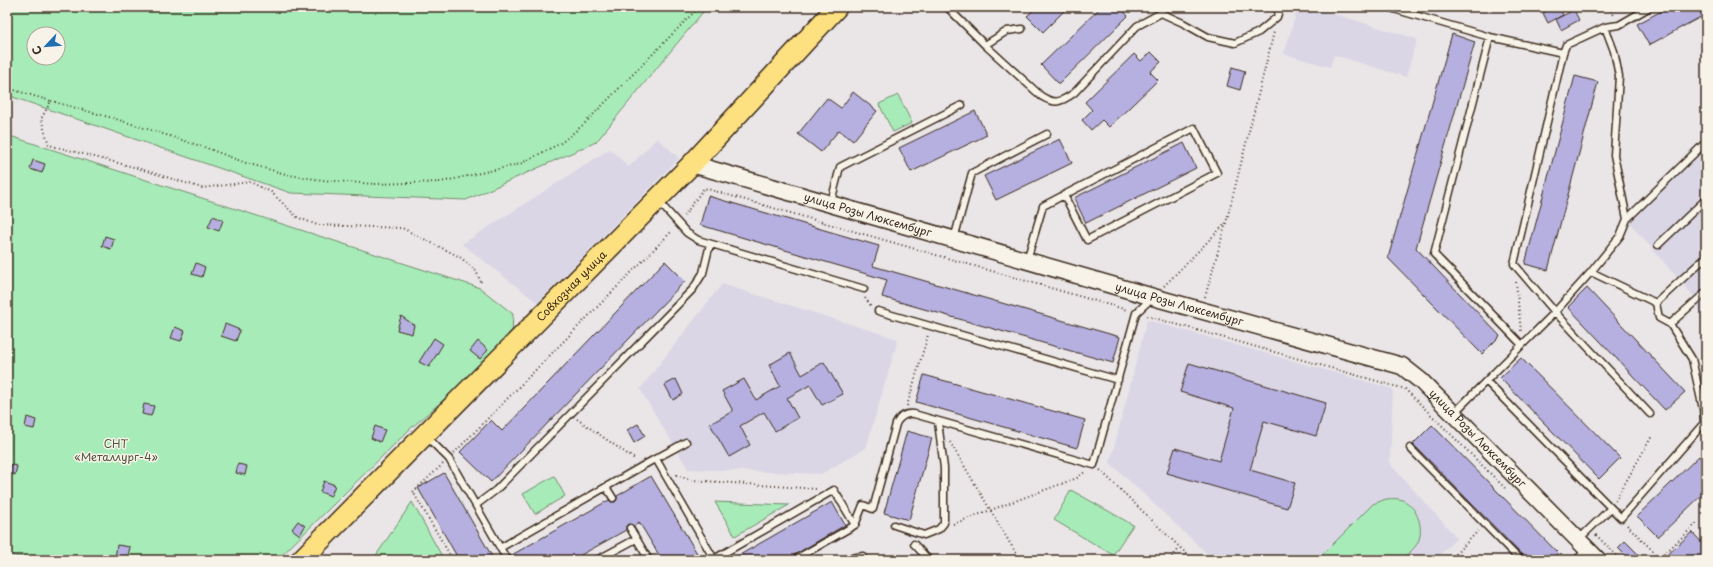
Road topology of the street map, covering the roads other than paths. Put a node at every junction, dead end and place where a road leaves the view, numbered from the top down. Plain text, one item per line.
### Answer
1 (837, 7) edge
2 (947, 7) edge
3 (1280, 7) edge
4 (1387, 7) edge
5 (1650, 7) edge
6 (1605, 27) junction
7 (1022, 29) dead end
8 (1490, 37) junction
9 (985, 45) junction
10 (1563, 53) junction
11 (962, 105) dead end
12 (1047, 134) dead end
13 (1706, 142) edge
14 (692, 164) junction
15 (1064, 195) junction
16 (1706, 199) edge
17 (657, 200) junction
18 (830, 204) junction
19 (1627, 219) junction
20 (954, 239) junction
21 (710, 244) junction
22 (1658, 245) dead end
23 (1706, 256) edge
24 (1027, 260) junction
25 (1591, 272) junction
26 (863, 292) road end
27 (1706, 292) edge
28 (1153, 296) junction
29 (1656, 303) junction
30 (878, 311) dead end
31 (1555, 312) junction
32 (1670, 324) junction
33 (1522, 345) junction
34 (1118, 380) junction
35 (1486, 381) junction
36 (1705, 407) edge
37 (1453, 414) junction
38 (1650, 414) dead end
39 (938, 422) junction
40 (425, 434) junction
41 (686, 442) dead end
42 (1410, 448) dead end
43 (656, 459) junction
44 (606, 487) junction
45 (613, 498) dead end
46 (476, 505) junction
47 (1611, 508) junction
48 (855, 525) junction
49 (894, 525) dead end
50 (630, 528) dead end
51 (636, 539) junction
52 (914, 544) dead end
53 (500, 548) junction
54 (1585, 552) edge
55 (307, 556) edge
56 (863, 556) dead end
57 (506, 558) dead end
58 (715, 559) edge
59 (597, 560) edge
60 (649, 560) edge
61 (794, 560) edge
62 (840, 560) edge
63 (929, 560) edge
64 (1520, 560) edge

1 - 14 main road, Совхозная улица
2 - 9 lane
3 - 9 lane
4 - 8 lane
5 - 6 lane
6 - 10 lane
6 - 19 lane
7 - 9 lane
8 - 10 lane
8 - 33 lane
10 - 31 lane
11 - 18 lane
12 - 20 lane
13 - 19 lane
14 - 17 main road, Совхозная улица
14 - 18 street, улица Розы Люксембург
15 - 15 lane
15 - 24 lane
16 - 22 lane
17 - 21 lane
17 - 40 main road, Совхозная улица
18 - 20 street, улица Розы Люксембург
19 - 25 lane
20 - 24 street, улица Розы Люксембург
21 - 26 lane
21 - 46 lane
23 - 29 lane
24 - 28 street, улица Розы Люксембург
25 - 29 lane
25 - 31 lane
27 - 32 lane
28 - 34 lane
28 - 37 street, улица Розы Люксембург
29 - 32 lane
30 - 34 lane
31 - 33 lane
31 - 38 lane
32 - 36 lane
33 - 35 lane
34 - 39 lane
35 - 37 lane
35 - 47 lane
36 - 47 lane
37 - 54 street, улица Розы Люксембург
39 - 48 lane
39 - 49 lane
40 - 46 lane
40 - 55 main road, Совхозная улица
41 - 43 lane
42 - 64 lane
43 - 44 lane
43 - 58 lane
44 - 45 lane
44 - 53 lane
46 - 53 lane
47 - 54 lane
48 - 58 lane
48 - 61 lane
50 - 51 lane
51 - 59 lane
51 - 60 lane
52 - 63 lane
53 - 57 lane
56 - 62 lane

